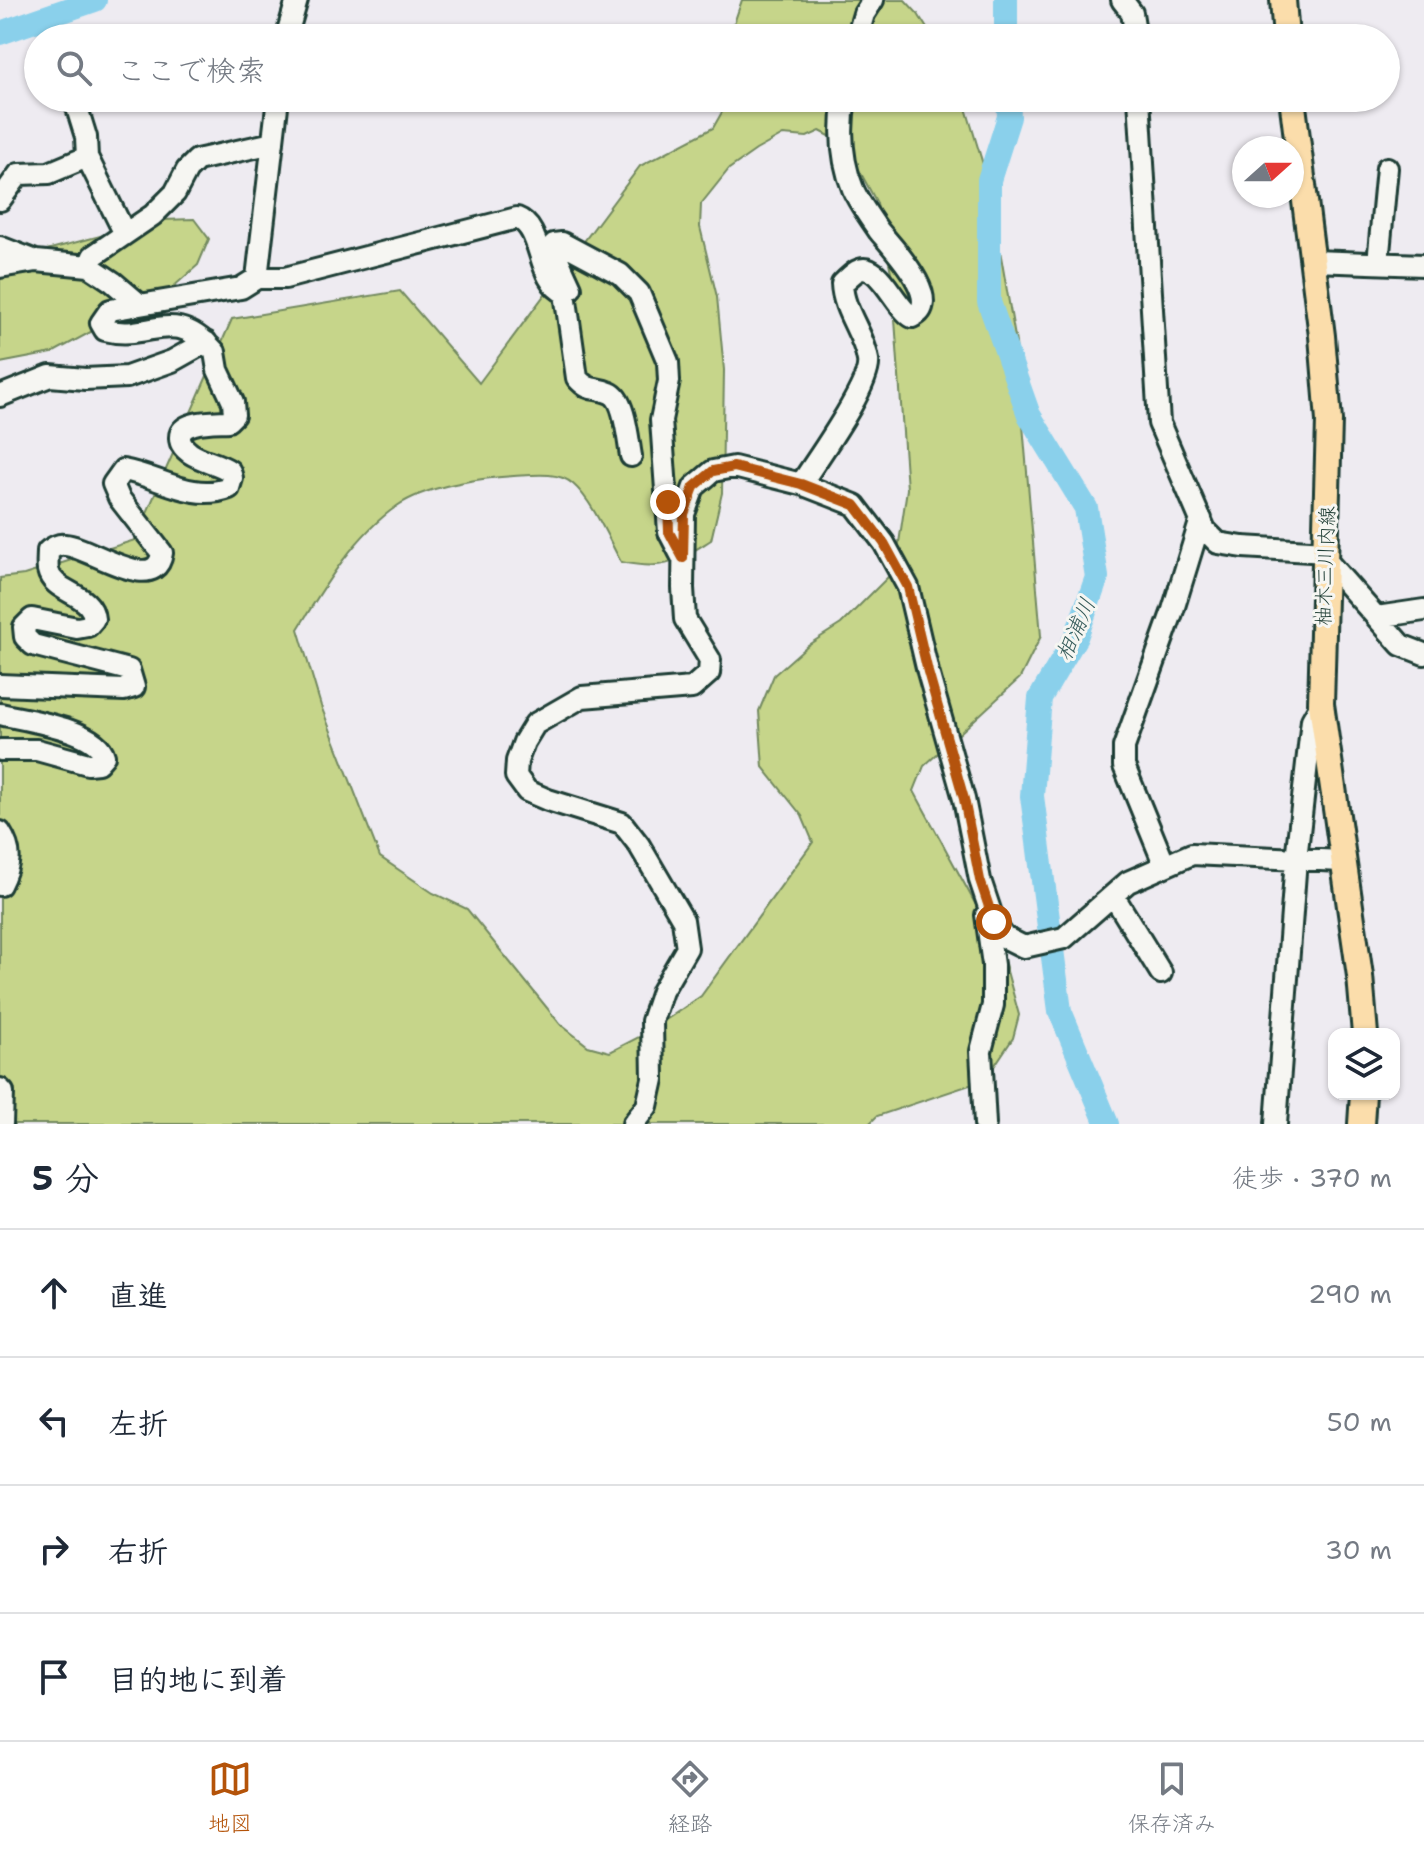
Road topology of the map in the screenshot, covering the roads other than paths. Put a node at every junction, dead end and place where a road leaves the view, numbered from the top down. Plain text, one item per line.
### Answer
1 (297, 0) edge
2 (873, 0) edge
3 (1122, 0) edge
4 (1283, 0) edge
5 (290, 24) edge
6 (861, 24) edge
7 (1134, 24) edge
8 (1285, 24) edge
9 (78, 112) edge
10 (276, 112) edge
11 (843, 112) edge
12 (1140, 112) edge
13 (1294, 112) edge
14 (273, 143) junction
15 (87, 157) junction
16 (1387, 168) dead end
17 (0, 200) edge
18 (125, 234) junction
19 (0, 247) edge
20 (36, 261) junction
21 (1313, 261) junction
22 (1378, 263) junction
23 (1424, 265) edge
24 (89, 266) junction
25 (0, 267) edge
26 (257, 278) junction
27 (565, 293) junction
28 (139, 304) junction
29 (206, 342) junction
30 (0, 396) edge
31 (631, 456) dead end
32 (801, 484) junction
33 (1201, 519) junction
34 (1325, 556) junction
35 (683, 558) junction
36 (1424, 610) edge
37 (1377, 617) junction
38 (1424, 654) edge
39 (0, 685) edge
40 (1321, 704) junction
41 (0, 714) edge
42 (0, 750) edge
43 (0, 832) edge
44 (1296, 859) junction
45 (1342, 861) junction
46 (1165, 866) junction
47 (0, 885) edge
48 (1113, 895) junction
49 (986, 899) junction
50 (1161, 973) dead end
51 (1364, 1028) edge
52 (0, 1089) edge
53 (1363, 1100) edge
54 (2, 1124) edge
55 (633, 1124) edge
56 (985, 1124) edge
57 (1276, 1124) edge
58 (1361, 1124) edge

1 - 5 street
2 - 6 street
3 - 7 street
4 - 8 main road
9 - 15 street
10 - 14 street
11 - 32 street
12 - 33 street
13 - 21 main road, 柚木三川内線
14 - 18 street
14 - 26 street
15 - 17 street
15 - 18 street
16 - 22 street
18 - 24 street
19 - 20 street
20 - 24 street
20 - 25 street
21 - 22 street
21 - 34 main road, 柚木三川内線
22 - 23 street
24 - 28 street
26 - 27 street
26 - 28 street
27 - 31 street
27 - 35 street
28 - 29 street
29 - 30 street
29 - 39 street
32 - 35 street
32 - 49 street
33 - 34 street
33 - 46 street
34 - 37 street
34 - 40 main road, 柚木三川内線
35 - 55 street
36 - 37 street
37 - 38 street
40 - 44 street
40 - 45 main road, 柚木三川内線
41 - 42 street
43 - 47 street
44 - 45 street
44 - 46 street
44 - 57 street
45 - 51 main road, 柚木三川内線
46 - 48 street
48 - 49 street
48 - 50 street
49 - 56 street
52 - 54 street
53 - 58 main road

